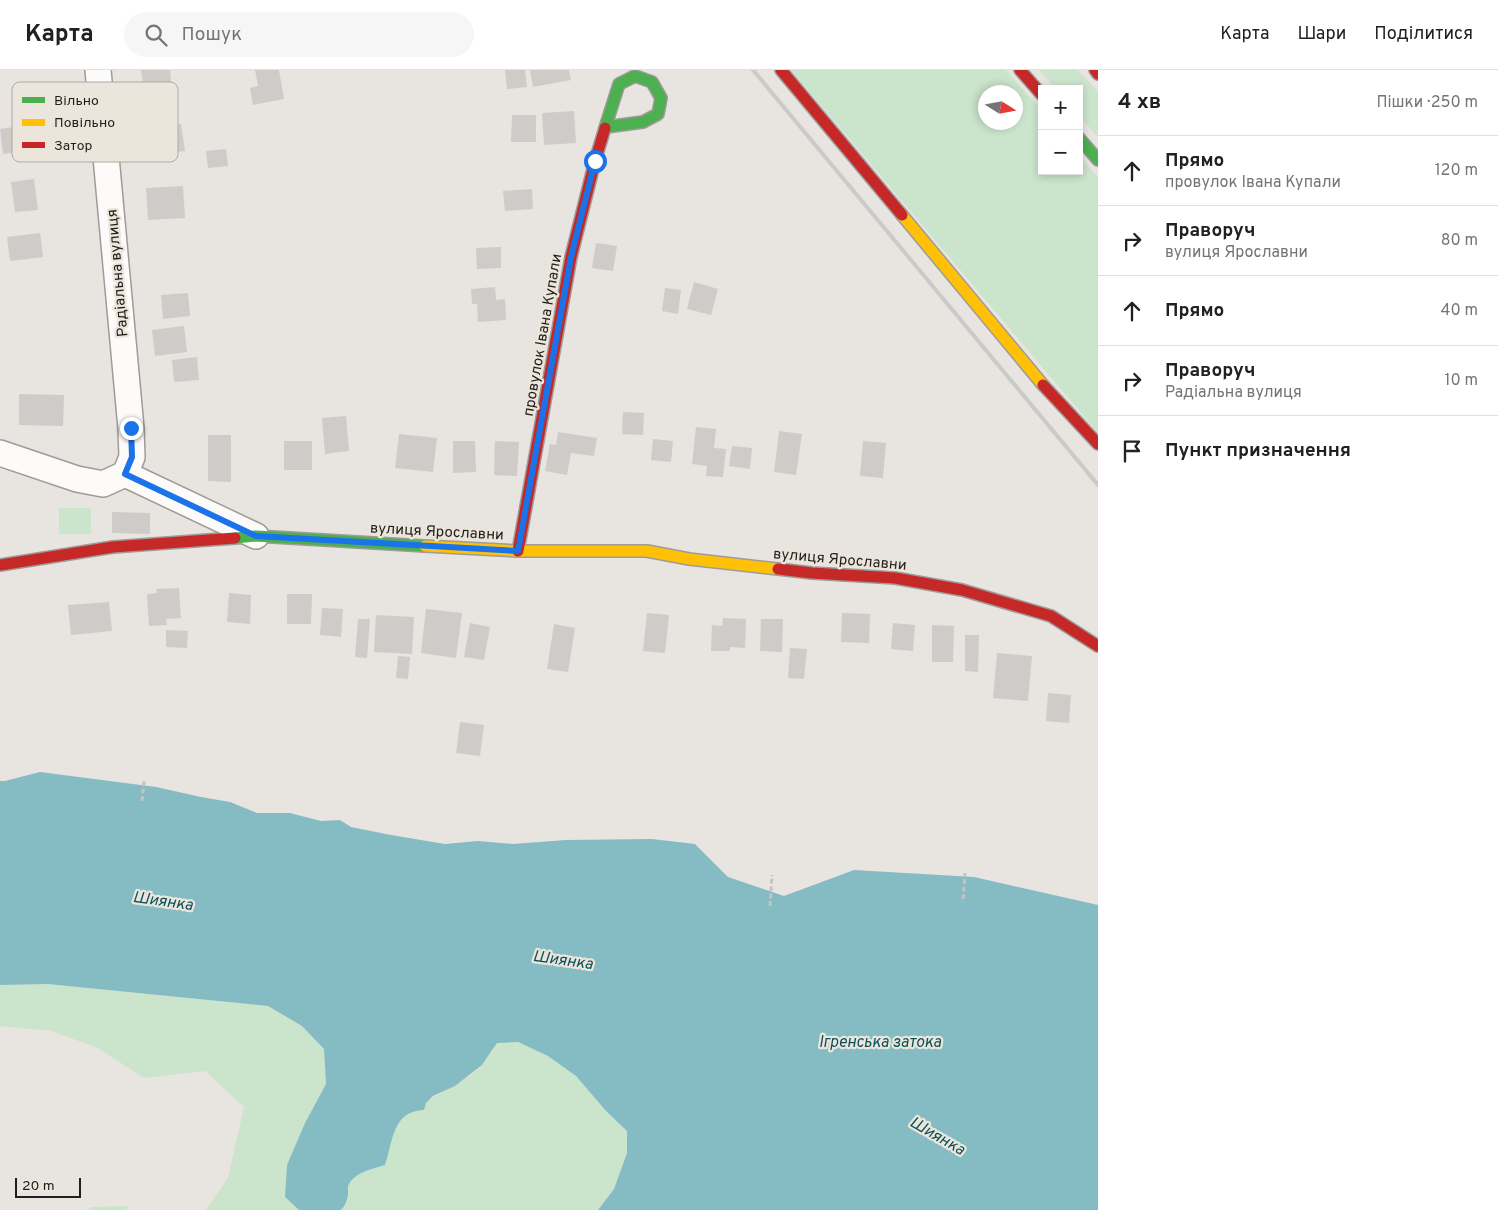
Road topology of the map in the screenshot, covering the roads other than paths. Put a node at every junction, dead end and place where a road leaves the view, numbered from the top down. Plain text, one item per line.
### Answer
1 (781, 70) edge
2 (1020, 70) edge
3 (1095, 70) edge
4 (1098, 74) edge
5 (1038, 90) edge
6 (606, 126) junction
7 (1083, 143) edge
8 (1098, 160) edge
9 (106, 162) edge
10 (1098, 444) edge
11 (0, 453) edge
12 (125, 474) junction
13 (256, 536) junction
14 (518, 551) junction
15 (0, 566) edge
16 (1098, 646) edge

1 - 10 street
2 - 5 street
3 - 4 street
6 - 6 street, провулок Івана Купали
6 - 14 street, провулок Івана Купали
7 - 8 street
9 - 12 street, Радіальна вулиця
11 - 12 street
12 - 13 street
13 - 14 street, вулиця Ярославни
13 - 15 street, вулиця Ярославни
14 - 16 street, вулиця Ярославни

